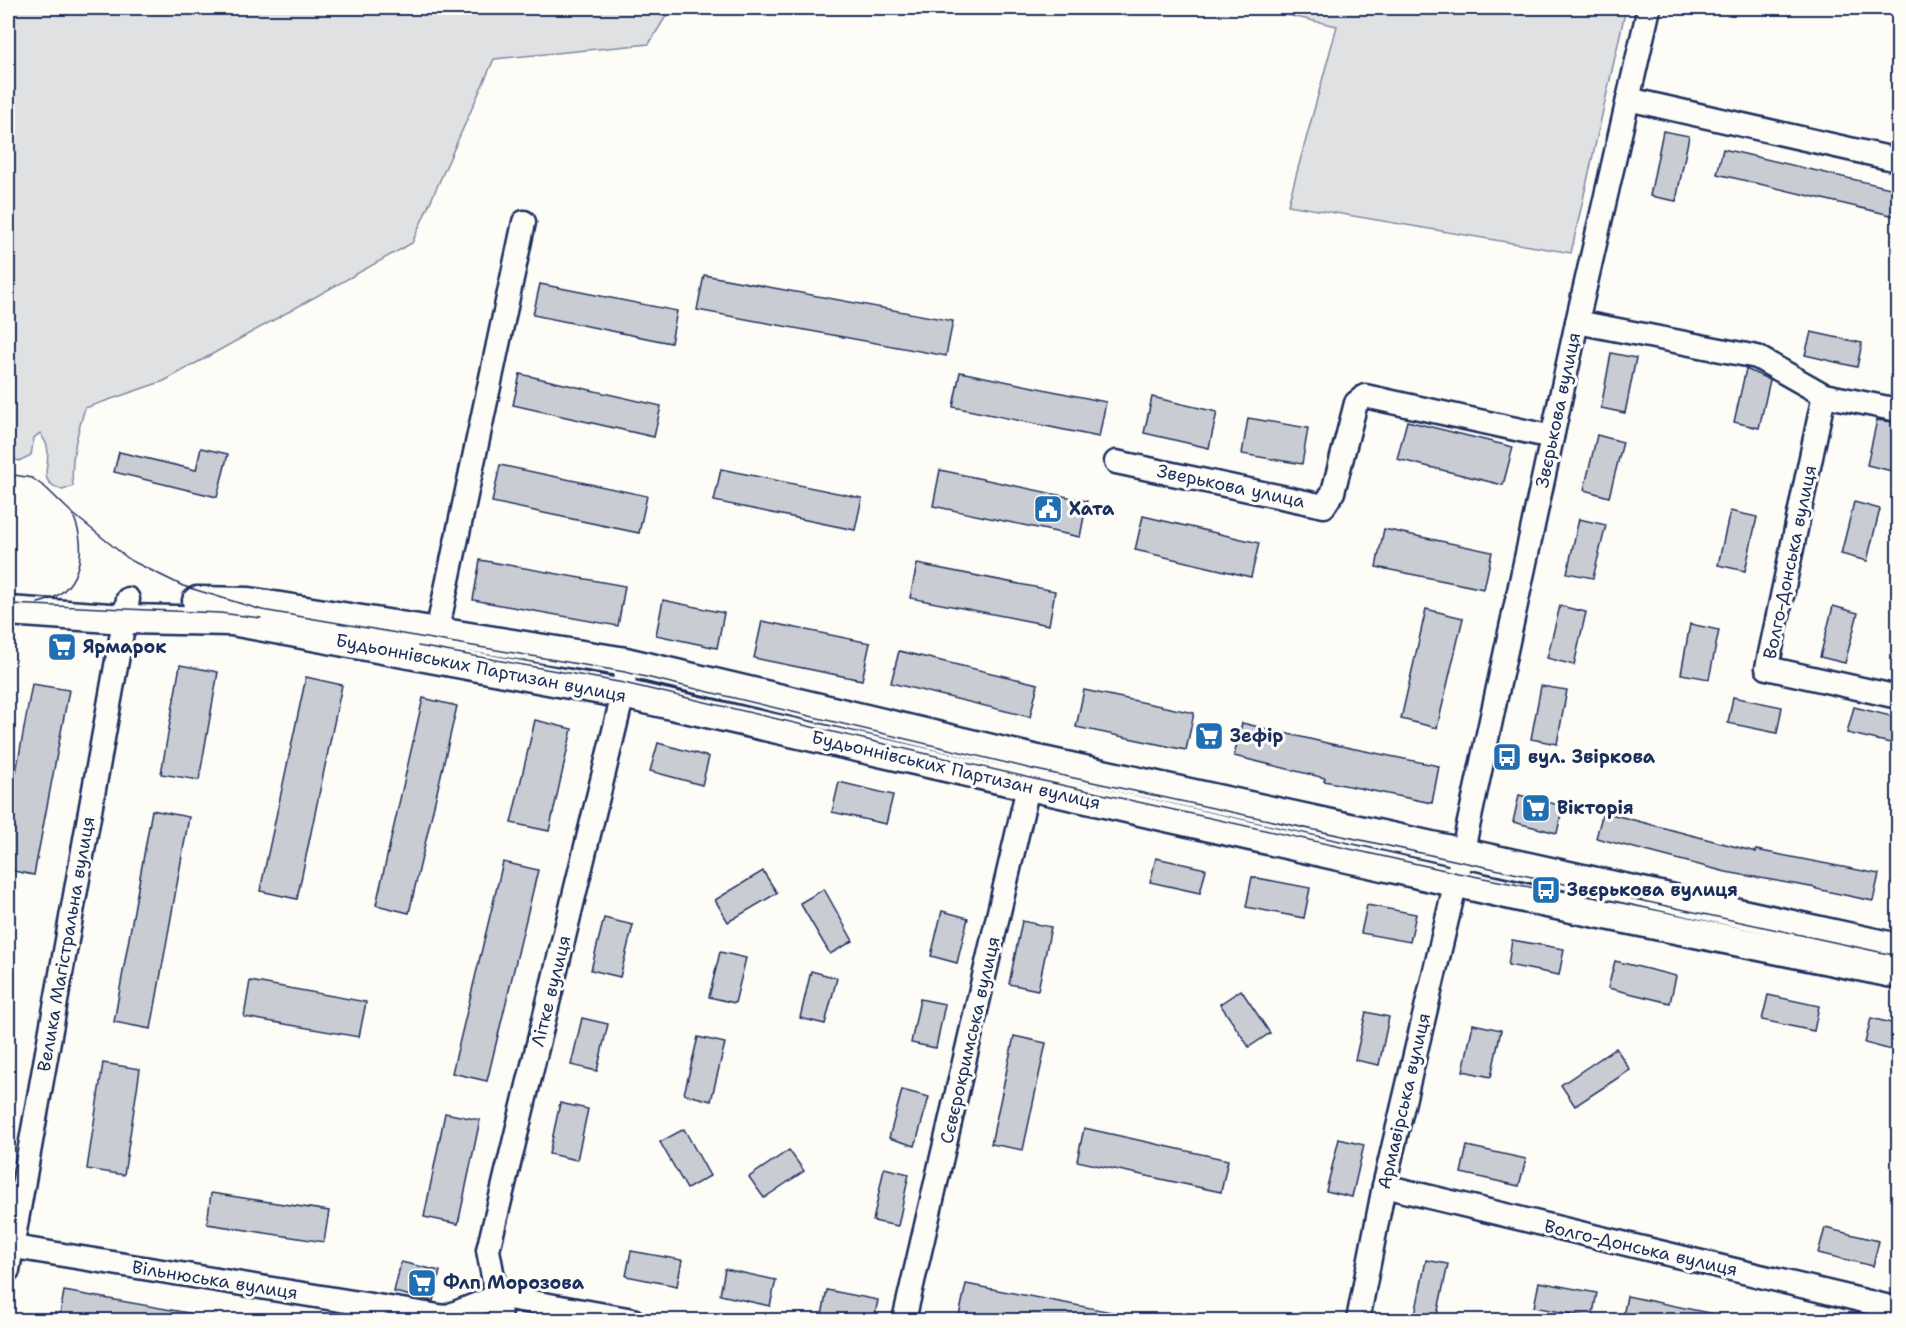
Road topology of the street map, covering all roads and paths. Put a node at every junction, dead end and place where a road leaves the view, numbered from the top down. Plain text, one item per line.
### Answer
1 (1649, 8) edge
2 (1628, 99) junction
3 (1899, 160) edge
4 (524, 222) dead end
5 (1577, 322) junction
6 (1824, 395) junction
7 (1899, 410) edge
8 (1552, 437) junction
9 (1116, 462) dead end
10 (8, 592) edge
11 (126, 609) junction
12 (8, 611) edge
13 (437, 632) junction
14 (626, 662) junction
15 (623, 694) junction
16 (1899, 697) edge
17 (1034, 759) junction
18 (1028, 787) junction
19 (1462, 853) junction
20 (1455, 883) junction
21 (1899, 948) edge
22 (1899, 974) edge
23 (1384, 1186) junction
24 (10, 1247) edge
25 (8, 1270) edge
26 (498, 1296) junction
27 (1899, 1309) edge
28 (501, 1320) edge
29 (633, 1320) edge
30 (904, 1320) edge
31 (1358, 1320) edge

1 - 2 street, Звєрькова вулиця
2 - 3 street
2 - 5 street, Звєрькова вулиця
4 - 13 street
5 - 6 street
5 - 8 street, Звєрькова вулиця
6 - 7 street
6 - 16 street, Волго-Донська вулиця
8 - 9 street, Зверькова улица
8 - 19 street, Звєрькова вулиця
10 - 11 main road, Будьоннівських Партизан вулиця
11 - 12 main road, Будьоннівських Партизан вулиця
11 - 13 main road, Будьоннівських Партизан вулиця
11 - 15 main road, Будьоннівських Партизан вулиця
11 - 24 street, Велика Магістральна вулиця
13 - 14 main road, Будьоннівських Партизан вулиця
14 - 15 street, Літке вулиця
14 - 17 main road, Будьоннівських Партизан вулиця
15 - 18 main road, Будьоннівських Партизан вулиця
15 - 26 street, Літке вулиця
17 - 18 street, Сєвєрокримська вулиця
17 - 19 main road, Будьоннівських Партизан вулиця
18 - 20 main road, Будьоннівських Партизан вулиця
18 - 30 street, Сєвєрокримська вулиця
19 - 20 street, Звєрькова вулиця
19 - 21 main road, Будьоннівських Партизан вулиця
20 - 22 main road, Будьоннівських Партизан вулиця
20 - 23 street, Армавірська вулиця
23 - 27 street, Волго-Донська вулиця
23 - 31 street, Армавірська вулиця
24 - 25 street, Велика Магістральна вулиця
24 - 26 street, Вільнюська вулиця
26 - 28 street, Літке вулиця
26 - 29 street

